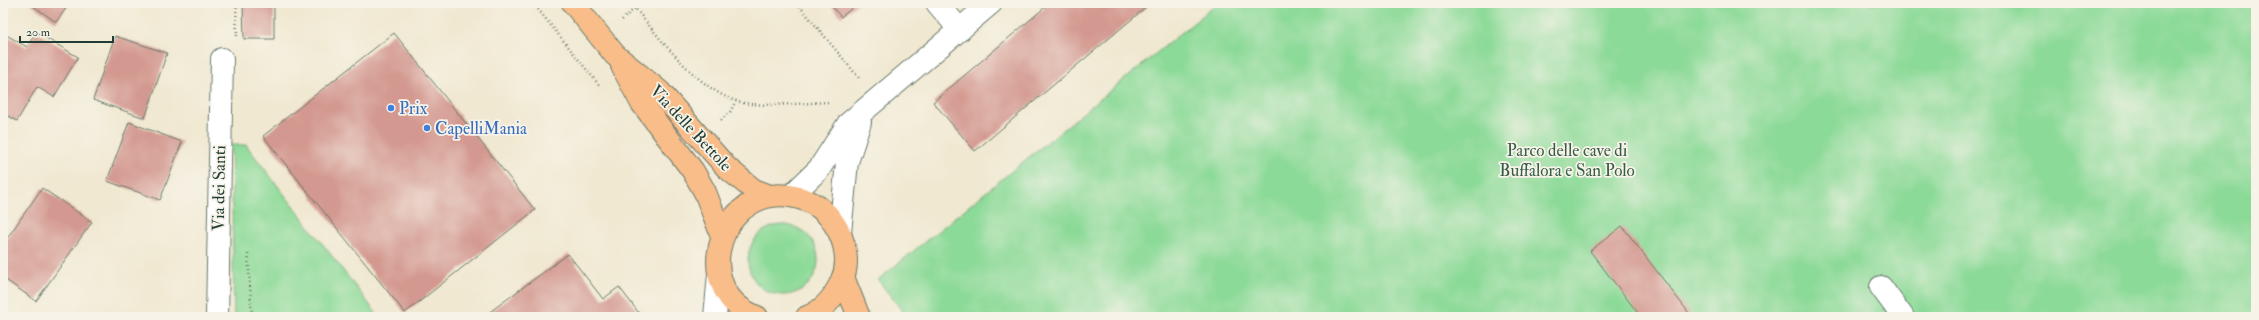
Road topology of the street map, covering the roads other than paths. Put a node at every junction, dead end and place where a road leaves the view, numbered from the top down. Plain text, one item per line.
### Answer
1 (573, 3) edge
2 (937, 3) edge
3 (991, 3) edge
4 (960, 30) junction
5 (615, 55) junction
6 (222, 59) dead end
7 (865, 110) junction
8 (781, 196) junction
9 (840, 233) junction
10 (722, 236) junction
11 (720, 274) junction
12 (843, 277) junction
13 (1881, 287) dead end
14 (217, 317) edge
15 (715, 317) edge
16 (757, 317) edge
17 (807, 317) edge
18 (860, 317) edge
19 (1903, 317) edge

1 - 5 main road, Via delle Bettole
2 - 4 street
3 - 4 street
4 - 7 street
5 - 8 main road, Via delle Bettole
5 - 10 main road, Via delle Bettole
6 - 14 street, Via dei Santi
7 - 8 street
7 - 9 street
8 - 9 main road, Via delle Bettole
8 - 10 main road
9 - 12 main road
10 - 11 main road
11 - 15 street
11 - 16 main road
12 - 17 main road
12 - 18 main road
13 - 19 street

